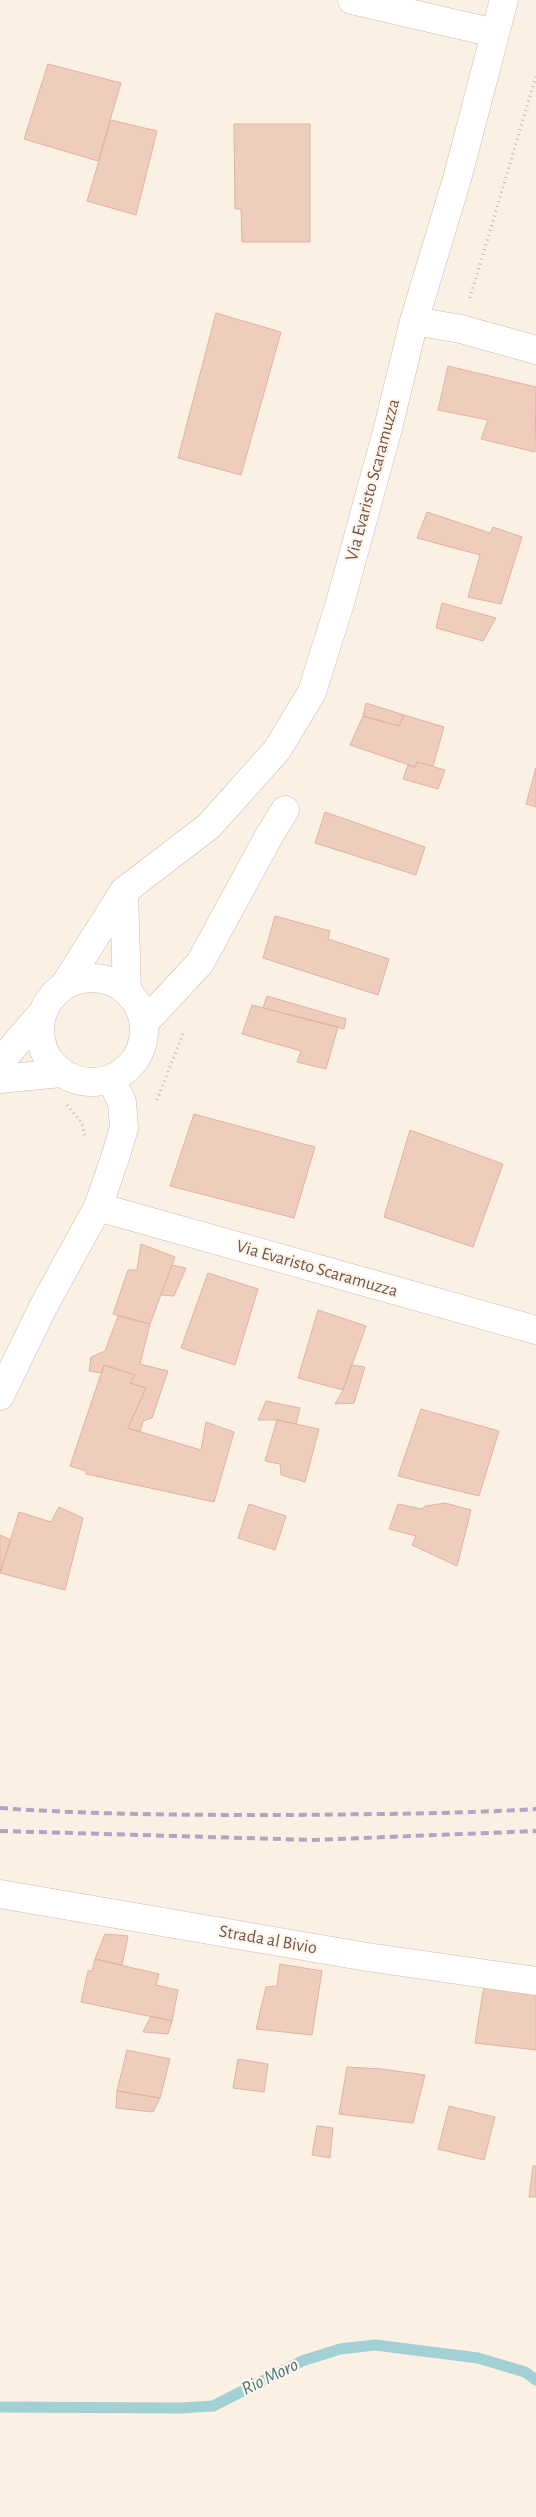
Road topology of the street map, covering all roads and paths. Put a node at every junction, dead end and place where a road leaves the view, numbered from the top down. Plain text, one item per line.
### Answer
1 (352, 0) edge
2 (504, 0) edge
3 (495, 33) junction
4 (414, 321) junction
5 (536, 350) edge
6 (285, 810) dead end
7 (124, 891) junction
8 (64, 986) junction
9 (127, 990) junction
10 (43, 1012) junction
11 (145, 1022) junction
12 (186, 1025) dead end
13 (0, 1062) edge
14 (61, 1073) junction
15 (0, 1079) edge
16 (111, 1080) junction
17 (64, 1102) dead end
18 (154, 1108) dead end
19 (86, 1147) dead end
20 (98, 1207) junction
21 (536, 1330) edge
22 (0, 1396) edge
23 (0, 1894) edge
24 (536, 1981) edge

1 - 3 street
2 - 3 street, Via Evaristo Scaramuzza
3 - 4 street, Via Evaristo Scaramuzza
4 - 5 street
4 - 7 street, Via Evaristo Scaramuzza
6 - 11 street
7 - 8 street, Via Evaristo Scaramuzza
7 - 9 street
8 - 9 street
8 - 10 street, Via Evaristo Scaramuzza
9 - 11 street
10 - 13 street, Via Evaristo Scaramuzza
10 - 14 street
11 - 16 street
12 - 18 path
14 - 15 street
14 - 16 street
16 - 20 street
17 - 19 path
20 - 21 street, Via Evaristo Scaramuzza
20 - 22 street
23 - 24 street, Strada al Bivio

